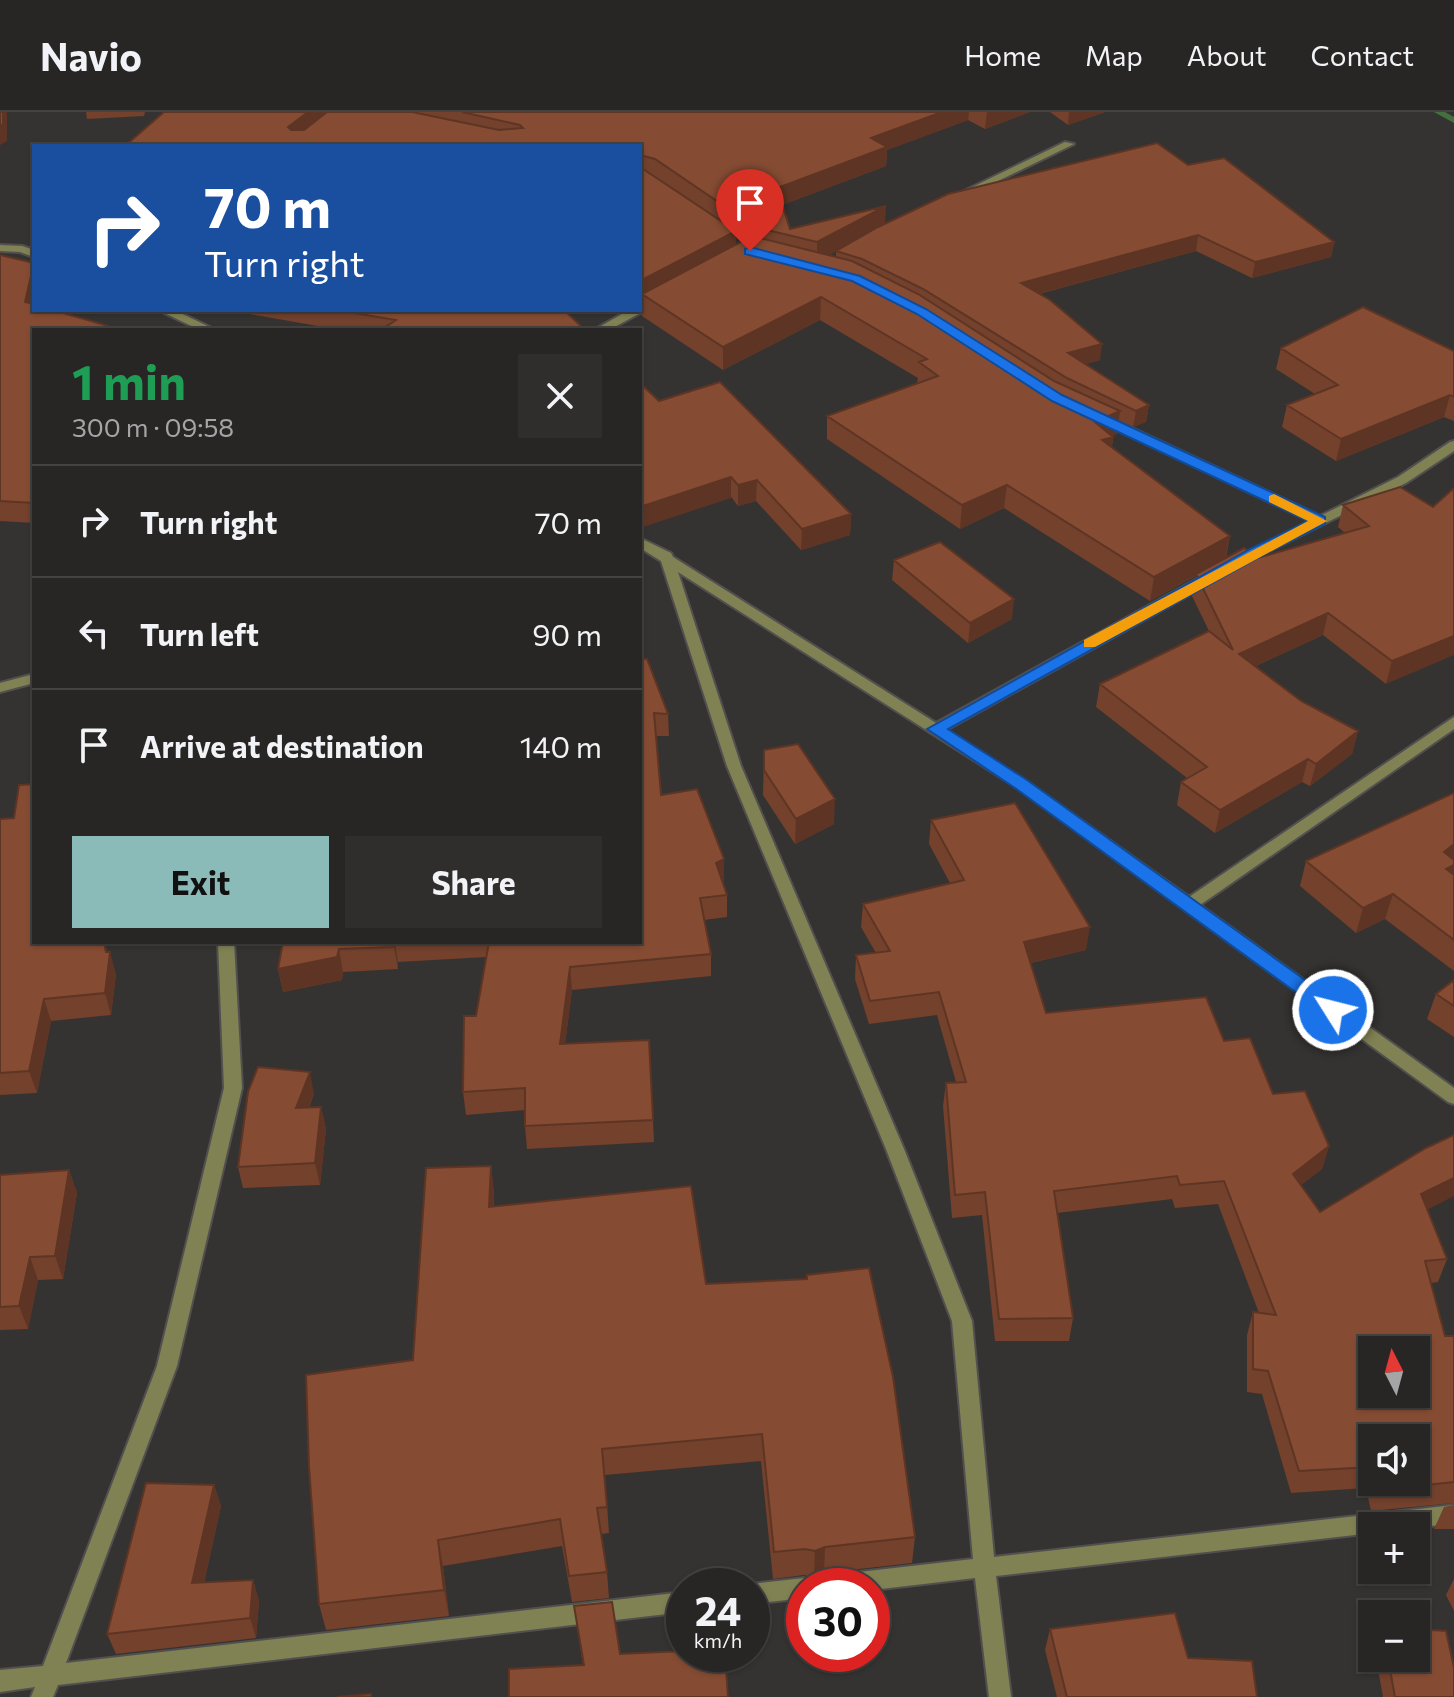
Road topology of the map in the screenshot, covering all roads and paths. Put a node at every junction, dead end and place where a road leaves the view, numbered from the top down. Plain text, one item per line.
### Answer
1 (1069, 144) dead end
2 (956, 197) edge
3 (0, 233) edge
4 (0, 248) edge
5 (22, 249) junction
6 (32, 253) edge
7 (654, 302) edge
8 (642, 308) edge
9 (169, 312) edge
10 (633, 312) edge
11 (205, 328) edge
12 (604, 328) edge
13 (1083, 410) edge
14 (1454, 445) edge
15 (1320, 521) junction
16 (642, 543) edge
17 (666, 556) junction
18 (32, 679) edge
19 (0, 688) edge
20 (1454, 722) edge
21 (936, 729) junction
22 (1189, 905) junction
23 (226, 944) edge
24 (1454, 1097) edge
25 (1454, 1514) edge
26 (984, 1568) junction
27 (890, 1579) edge
28 (666, 1604) edge
29 (49, 1674) junction
30 (0, 1681) edge
31 (42, 1697) edge
32 (1000, 1697) edge

1 - 2 street
3 - 5 street
4 - 5 street
5 - 6 street
7 - 8 street
9 - 11 street
10 - 12 street
13 - 15 street
14 - 15 street
15 - 21 street
16 - 17 street
17 - 21 street
17 - 26 street
18 - 19 street
20 - 22 street
21 - 22 street
22 - 24 street
23 - 29 street
25 - 26 street
26 - 27 street
26 - 32 street
28 - 29 street
29 - 30 street
29 - 31 street

